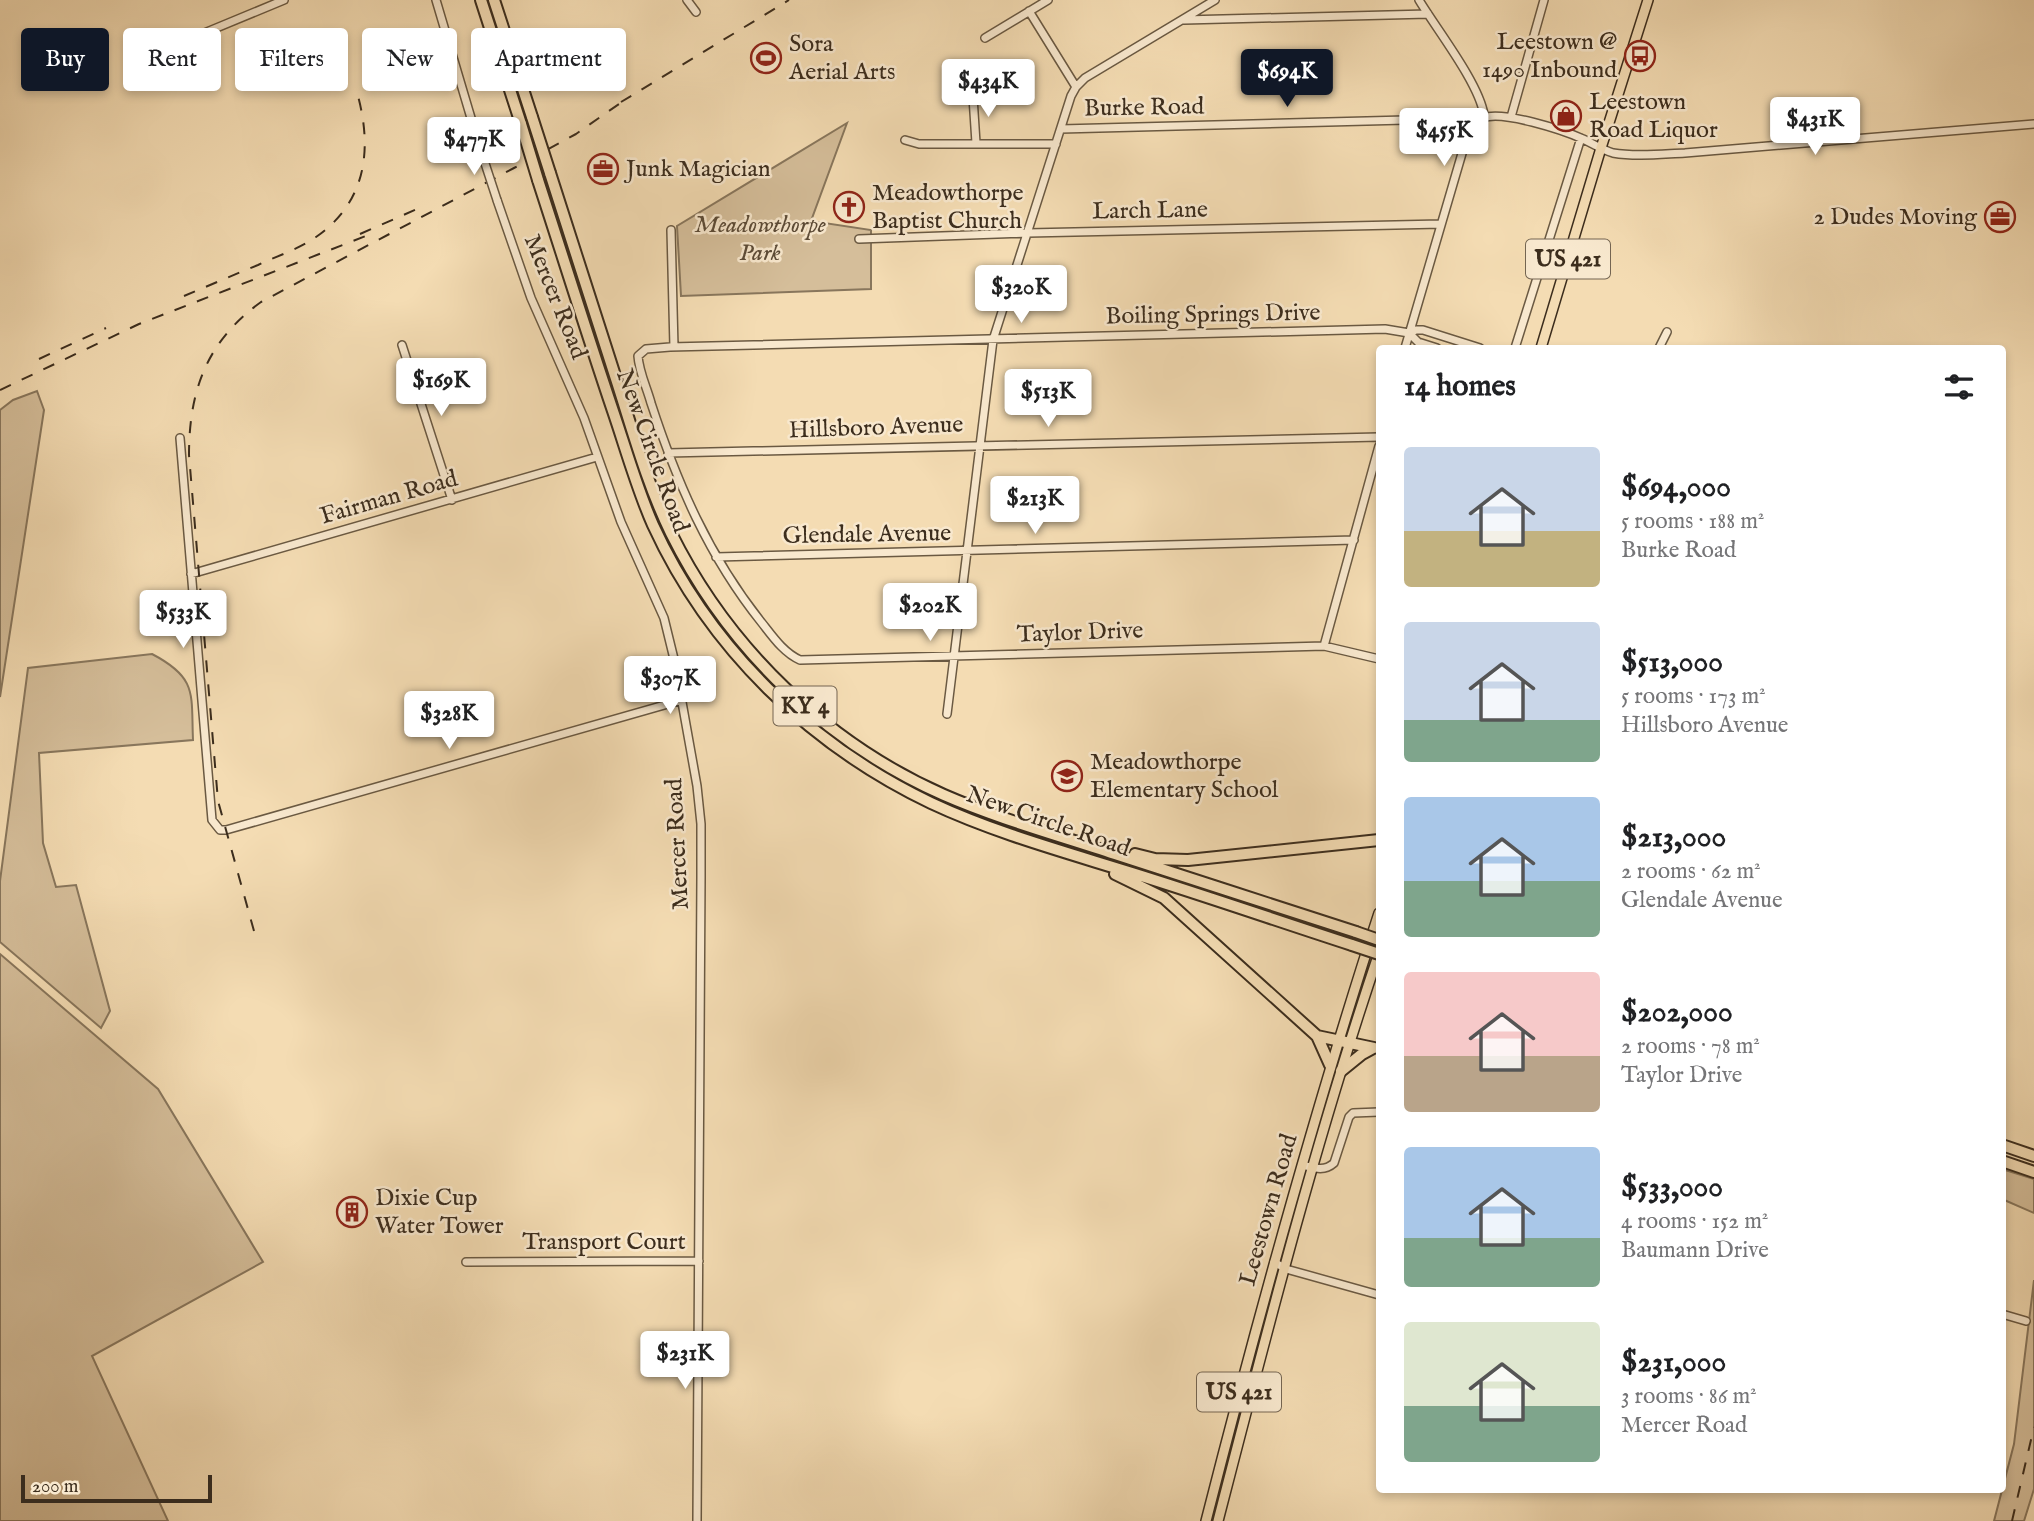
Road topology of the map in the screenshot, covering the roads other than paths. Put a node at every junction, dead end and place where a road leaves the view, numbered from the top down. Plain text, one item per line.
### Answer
1 (284, 0) edge
2 (436, 0) edge
3 (481, 0) edge
4 (494, 0) edge
5 (688, 0) edge
6 (1048, 0) edge
7 (1215, 0) edge
8 (1419, 0) edge
9 (1544, 0) edge
10 (1648, 0) edge
11 (1029, 11) junction
12 (696, 12) dead end
13 (1428, 15) junction
14 (1181, 20) junction
15 (216, 28) edge
16 (985, 38) dead end
17 (1076, 87) junction
18 (973, 97) dead end
19 (1511, 117) junction
20 (1483, 118) junction
21 (2034, 124) edge
22 (1061, 129) junction
23 (1581, 138) junction
24 (905, 140) dead end
25 (976, 143) junction
26 (1056, 144) junction
27 (1601, 148) junction
28 (1441, 224) junction
29 (671, 230) dead end
30 (1028, 233) junction
31 (859, 239) dead end
32 (1667, 332) dead end
33 (1409, 333) junction
34 (993, 340) junction
35 (402, 345) dead end
36 (1406, 345) edge
37 (1428, 345) edge
38 (1470, 345) edge
39 (1516, 345) edge
40 (1542, 345) edge
41 (1660, 345) edge
42 (674, 347) junction
43 (641, 352) joint
44 (1376, 437) edge
45 (180, 438) dead end
46 (980, 444) junction
47 (668, 453) junction
48 (597, 457) junction
49 (1376, 457) edge
50 (452, 500) junction
51 (1354, 540) junction
52 (966, 552) junction
53 (716, 557) junction
54 (191, 574) junction
55 (1324, 646) junction
56 (955, 656) junction
57 (1376, 658) edge
58 (682, 700) junction
59 (947, 714) dead end
60 (1068, 839) junction
61 (1376, 840) edge
62 (1069, 853) junction
63 (1376, 923) edge
64 (1376, 939) edge
65 (1376, 953) edge
66 (1376, 961) edge
67 (1317, 1036) junction
68 (1343, 1042) junction
69 (1376, 1047) edge
70 (1330, 1065) junction
71 (1341, 1071) junction
72 (1376, 1112) edge
73 (2006, 1146) edge
74 (2034, 1156) edge
75 (2006, 1162) edge
76 (1302, 1165) junction
77 (1313, 1168) junction
78 (2034, 1172) edge
79 (699, 1261) junction
80 (466, 1262) dead end
81 (1274, 1262) junction
82 (1286, 1269) junction
83 (1376, 1294) edge
84 (2006, 1315) edge
85 (2026, 1321) dead end
86 (698, 1521) edge
87 (1206, 1521) edge
88 (1218, 1521) edge

1 - 15 street
2 - 48 street, Mercer Road, bridge
3 - 62 highway, New Circle Road / KY 4, bridge
4 - 60 highway, New Circle Road / KY 4, bridge
5 - 12 street
6 - 11 street
7 - 14 street
8 - 13 street
9 - 19 street
10 - 27 main road, US 421
11 - 16 street
11 - 17 street
13 - 14 street
13 - 20 street
14 - 17 street
17 - 22 street
18 - 25 street
19 - 20 street, Burke Road
19 - 23 street, Burke Road
20 - 22 street, Burke Road
20 - 28 street
21 - 27 street, Burke Road
22 - 26 street
23 - 27 street, Burke Road
23 - 39 street
24 - 25 street
25 - 26 street
26 - 30 street
27 - 40 main road, US 421
28 - 30 street, Larch Lane
28 - 33 street
29 - 42 street
30 - 31 street, Larch Lane
30 - 34 street
32 - 41 street
33 - 34 street, Boiling Springs Drive
33 - 36 street
33 - 37 street, Boiling Springs Drive
33 - 38 street, Boiling Springs Drive
34 - 42 street, Boiling Springs Drive
34 - 46 street
35 - 50 street
42 - 43 street, Boiling Springs Drive
43 - 47 street, Taylor Drive
44 - 46 street, Hillsboro Avenue
45 - 54 street
46 - 47 street, Hillsboro Avenue
46 - 52 street
47 - 53 street, Taylor Drive
48 - 50 street, Fairman Road
48 - 58 street, Mercer Road
49 - 51 street
50 - 54 street, Fairman Road
51 - 52 street, Glendale Avenue
51 - 55 street
52 - 53 street, Glendale Avenue
52 - 56 street
53 - 56 street, Taylor Drive
54 - 58 street
55 - 56 street, Taylor Drive
55 - 57 street, Taylor Drive
56 - 59 street
58 - 79 street, Mercer Road
60 - 61 highway
60 - 64 highway, New Circle Road / KY 4, bridge
62 - 65 highway, New Circle Road / KY 4, bridge
62 - 67 highway
63 - 68 main road, Leestown Road / US 421
66 - 68 main road, Leestown Road / US 421
67 - 68 highway
67 - 70 highway
68 - 69 highway
68 - 70 main road, Leestown Road / US 421
68 - 71 main road, Leestown Road / US 421
69 - 71 highway
70 - 76 main road, Leestown Road / US 421
71 - 77 main road, Leestown Road / US 421
72 - 77 street
73 - 74 highway
75 - 78 highway
76 - 77 street
76 - 81 main road, Leestown Road / US 421
77 - 82 main road, Leestown Road / US 421
79 - 80 street, Transport Court
79 - 86 street, Mercer Road
81 - 82 street
81 - 87 main road, Leestown Road / US 421
82 - 83 street
82 - 88 main road, Leestown Road / US 421
84 - 85 street

